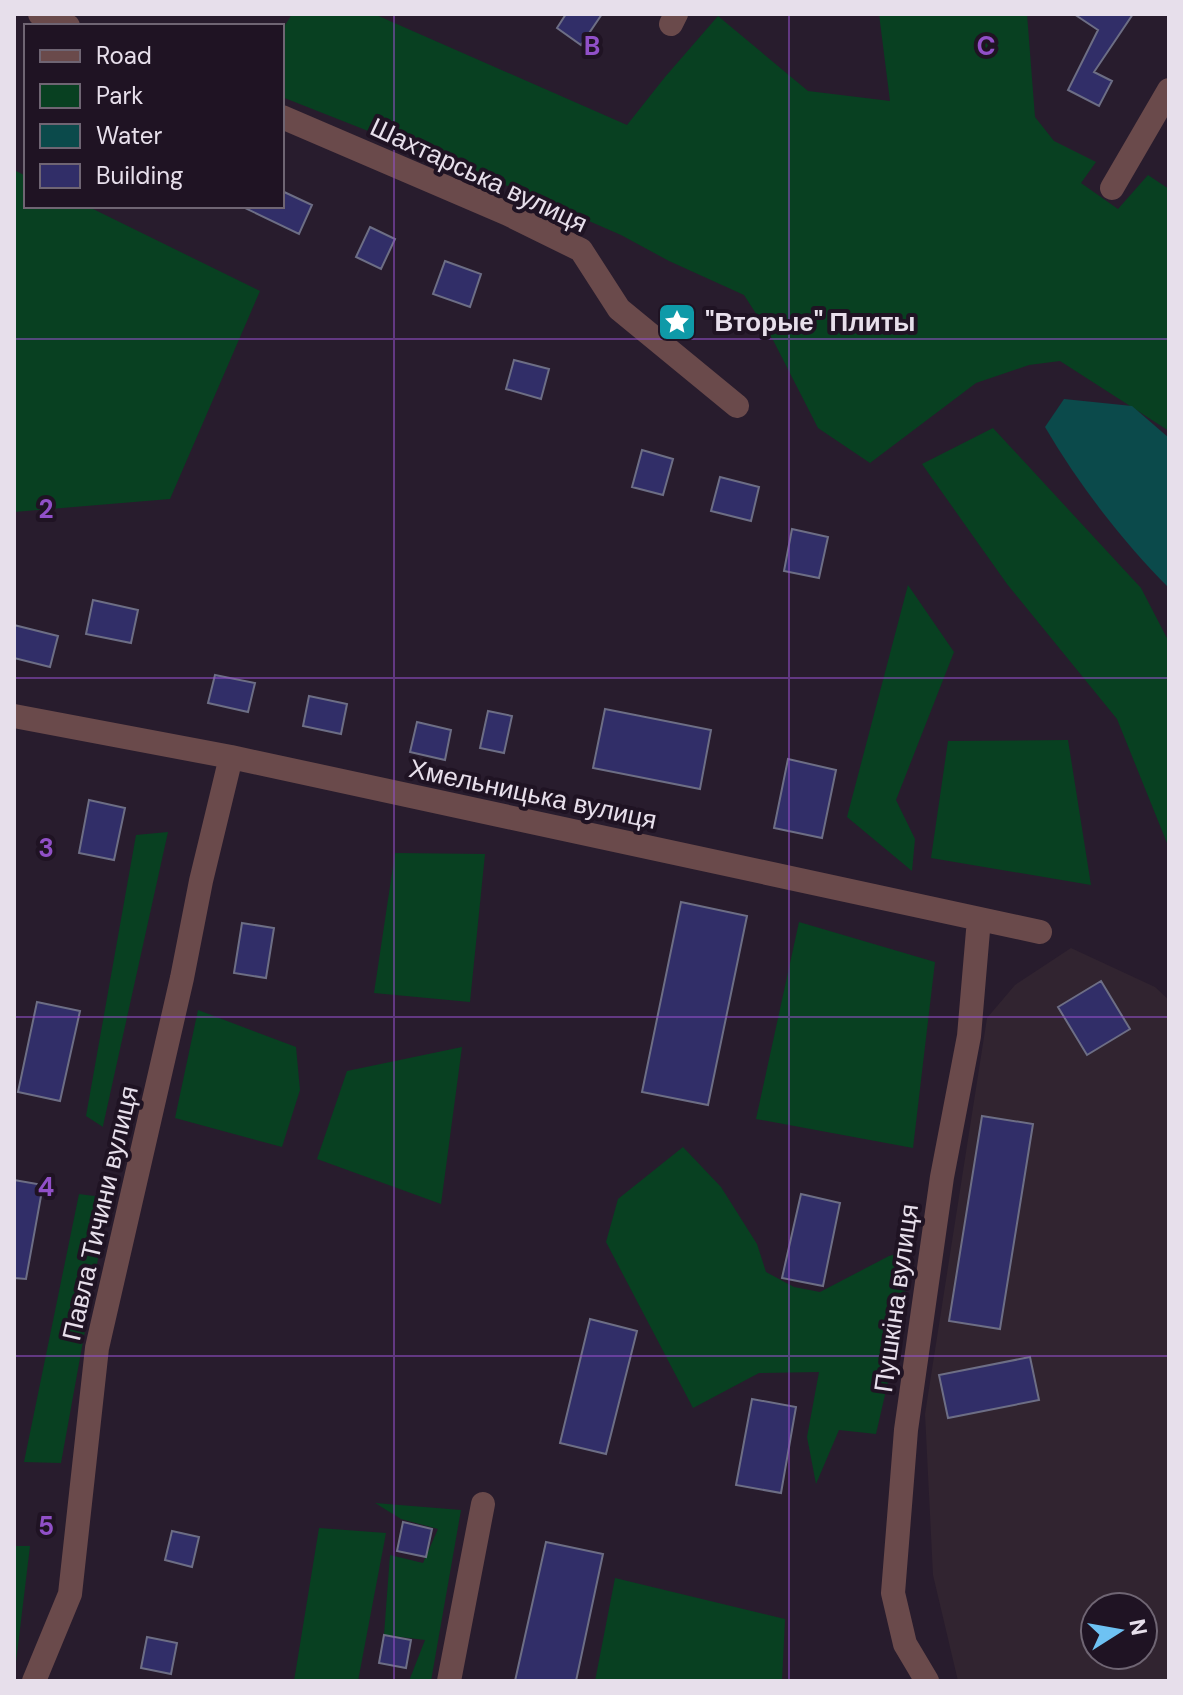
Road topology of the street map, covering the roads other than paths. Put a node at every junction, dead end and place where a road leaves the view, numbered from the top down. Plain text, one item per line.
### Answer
1 (40, 14) edge
2 (63, 24) edge
3 (1169, 90) edge
4 (284, 118) edge
5 (1112, 188) dead end
6 (737, 406) dead end
7 (14, 716) edge
8 (231, 757) junction
9 (979, 919) junction
10 (1040, 932) dead end
11 (483, 1504) dead end
12 (34, 1681) edge
13 (449, 1681) edge
14 (927, 1681) edge

1 - 2 street
3 - 5 street
4 - 6 street, Шахтарська вулиця
7 - 8 street, Хмельницька вулиця
8 - 9 street, Хмельницька вулиця
8 - 12 street, Павла Тичини вулиця
9 - 10 street, Хмельницька вулиця
9 - 14 street, Пушкіна вулиця
11 - 13 street

